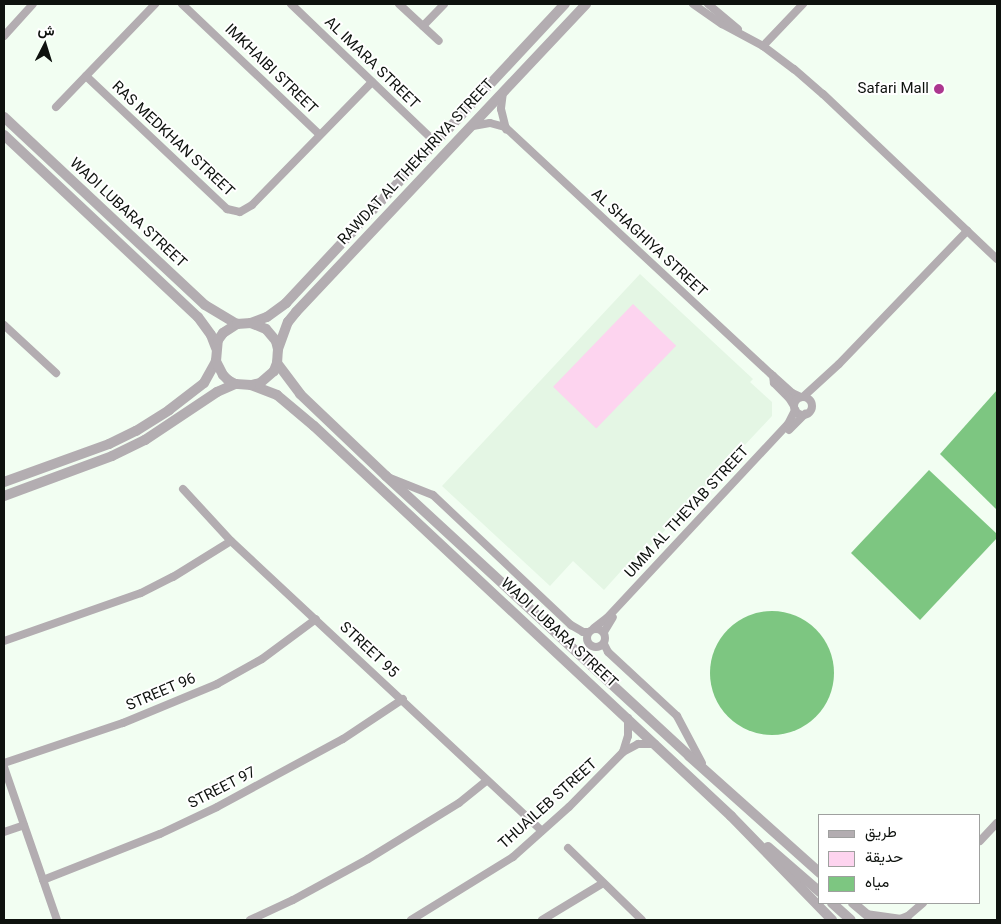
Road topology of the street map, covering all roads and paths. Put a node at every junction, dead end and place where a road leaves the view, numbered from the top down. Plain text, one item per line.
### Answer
1 (33, 4) edge
2 (155, 4) edge
3 (182, 4) edge
4 (291, 4) edge
5 (399, 4) edge
6 (444, 4) edge
7 (565, 4) edge
8 (586, 4) edge
9 (693, 4) edge
10 (708, 4) edge
11 (803, 4) edge
12 (423, 26) junction
13 (743, 33) junction
14 (4, 36) edge
15 (439, 41) dead end
16 (763, 46) junction
17 (86, 76) junction
18 (372, 82) junction
19 (503, 92) junction
20 (56, 107) dead end
21 (4, 117) edge
22 (471, 127) junction
23 (506, 129) junction
24 (319, 134) junction
25 (4, 135) edge
26 (435, 142) junction
27 (967, 231) junction
28 (997, 258) edge
29 (251, 323) junction
30 (237, 324) junction
31 (5, 328) edge
32 (216, 348) junction
33 (278, 349) junction
34 (216, 361) junction
35 (278, 363) junction
36 (839, 364) junction
37 (56, 373) dead end
38 (773, 376) junction
39 (235, 384) junction
40 (251, 385) junction
41 (802, 397) junction
42 (812, 405) junction
43 (794, 408) junction
44 (805, 414) junction
45 (386, 476) junction
46 (4, 482) edge
47 (183, 489) dead end
48 (4, 496) edge
49 (232, 542) junction
50 (316, 619) junction
51 (591, 630) junction
52 (604, 632) junction
53 (4, 641) edge
54 (604, 644) junction
55 (402, 699) junction
56 (628, 718) junction
57 (655, 744) junction
58 (623, 752) junction
59 (4, 765) edge
60 (487, 780) junction
61 (746, 806) junction
62 (731, 816) junction
63 (997, 822) edge
64 (24, 825) junction
65 (542, 831) junction
66 (4, 832) edge
67 (981, 840) edge
68 (568, 848) dead end
69 (818, 871) edge
70 (43, 880) junction
71 (603, 883) junction
72 (818, 890) edge
73 (833, 904) edge
74 (854, 904) edge
75 (922, 904) edge
76 (916, 910) junction
77 (869, 917) edge
78 (57, 920) edge
79 (250, 920) edge
80 (411, 920) edge
81 (542, 920) edge
82 (642, 920) edge
83 (832, 920) edge
84 (851, 920) edge
85 (911, 920) edge

1 - 14 street
2 - 17 street
3 - 24 street, IMKHAIBI STREET
4 - 18 street, AL IMARA STREET
5 - 12 street
6 - 12 street
7 - 26 street, RAWDAT AL THEKHRIYA STREET
8 - 19 street, RAWDAT AL THEKHRIYA STREET
9 - 13 street
10 - 13 street
11 - 16 street
12 - 15 street
13 - 16 street
16 - 27 street
17 - 20 street
17 - 24 street, RAS MEDKHAN STREET
18 - 24 street, RAS MEDKHAN STREET
18 - 26 street, AL IMARA STREET
19 - 22 street, RAWDAT AL THEKHRIYA STREET
19 - 23 street
21 - 30 street, WADI LUBARA STREET
22 - 23 street
22 - 33 street, RAWDAT AL THEKHRIYA STREET
23 - 38 street, AL SHAGHIYA STREET
25 - 32 street, WADI LUBARA STREET
26 - 29 street, RAWDAT AL THEKHRIYA STREET
27 - 28 street
27 - 36 street
29 - 30 street
29 - 33 street
30 - 32 street
31 - 37 street
32 - 34 street
33 - 35 street
34 - 39 street
34 - 46 street
35 - 40 street
35 - 45 street, WADI LUBARA STREET
36 - 41 street
36 - 42 street
38 - 41 street, AL SHAGHIYA STREET
38 - 43 street, AL SHAGHIYA STREET
39 - 40 street
39 - 48 street
40 - 56 street, WADI LUBARA STREET
41 - 42 street
41 - 43 street
42 - 44 street
43 - 44 street
43 - 51 street, UMM AL THEYAB STREET
44 - 52 street, UMM AL THEYAB STREET
45 - 51 street
45 - 61 street, WADI LUBARA STREET
47 - 49 street, STREET 95
49 - 50 street, STREET 95
49 - 53 street
50 - 55 street, STREET 95
50 - 59 street, STREET 96
51 - 52 street
51 - 54 street
52 - 54 street
54 - 61 street
55 - 60 street, STREET 95
55 - 70 street, STREET 97
56 - 57 street, WADI LUBARA STREET
56 - 58 street
57 - 58 street, THUAILEB STREET
57 - 62 street, WADI LUBARA STREET
58 - 65 street, THUAILEB STREET
59 - 64 street
60 - 65 street, STREET 95
60 - 79 street
61 - 69 street, WADI LUBARA STREET
62 - 72 street
62 - 83 street, WADI LUBARA STREET
63 - 67 street
64 - 66 street
64 - 70 street
65 - 80 street, THUAILEB STREET
68 - 71 street
70 - 78 street
71 - 81 street
71 - 82 street
73 - 84 street
74 - 77 street
75 - 76 street
76 - 77 street
76 - 85 street

